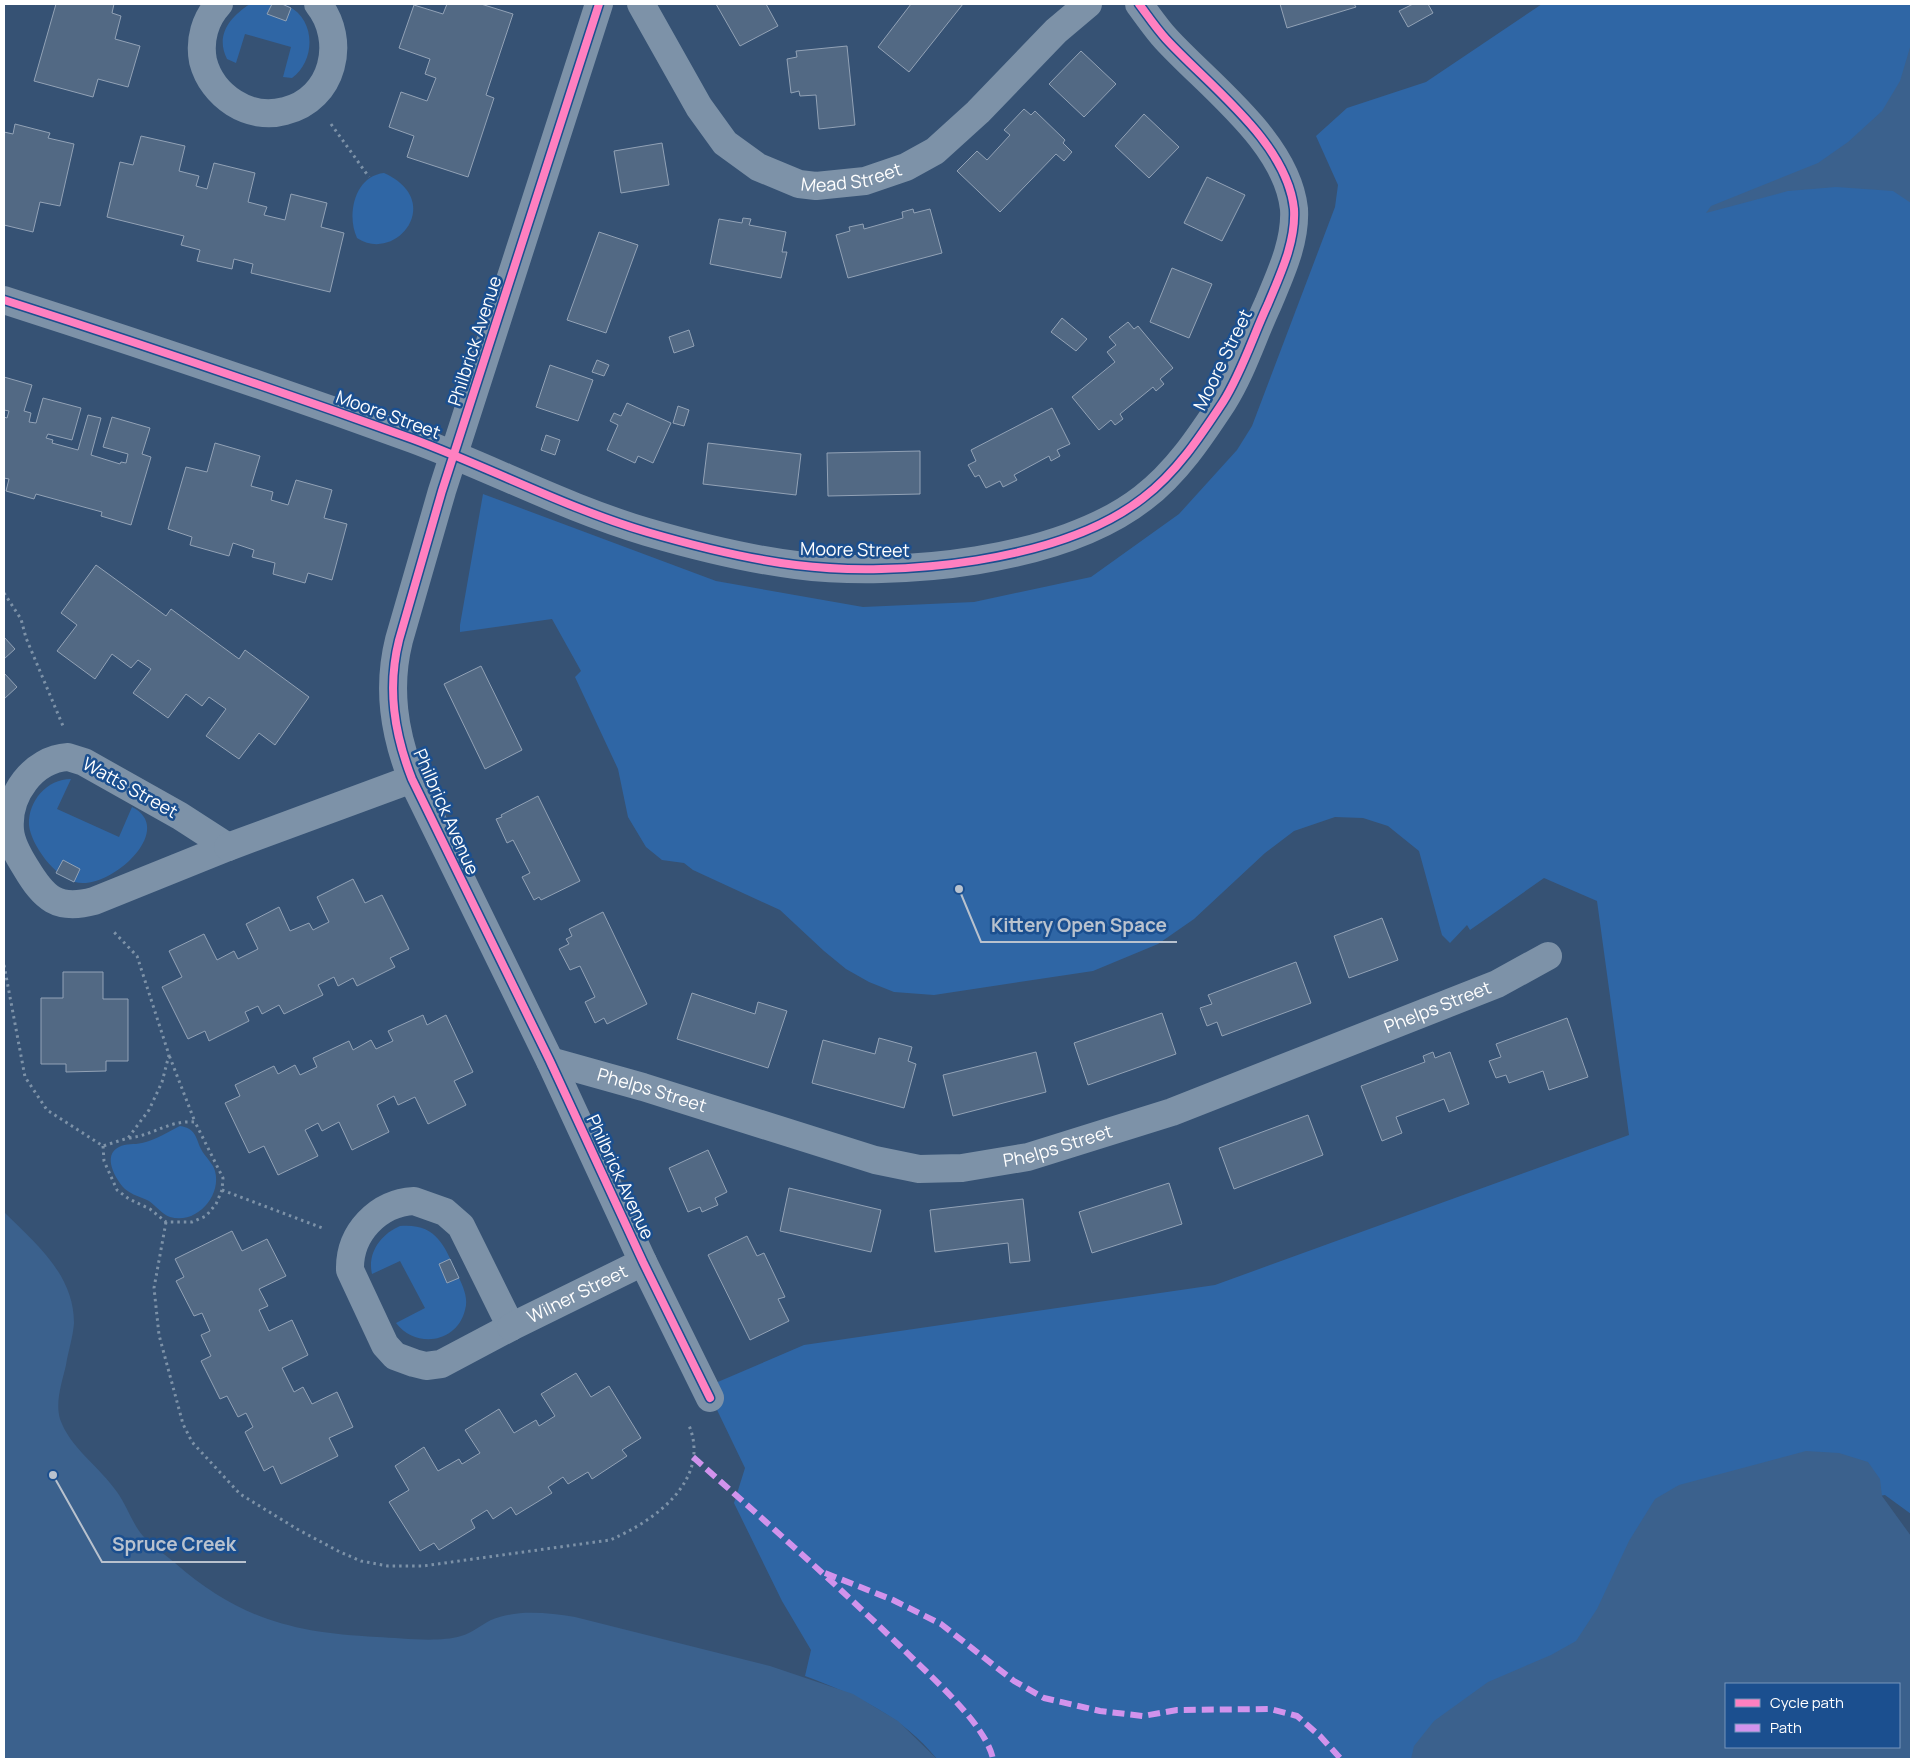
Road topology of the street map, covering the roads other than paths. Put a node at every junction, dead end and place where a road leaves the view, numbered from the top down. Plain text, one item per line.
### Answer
1 (219, 4) edge
2 (318, 4) edge
3 (599, 4) edge
4 (641, 4) edge
5 (1088, 4) edge
6 (1139, 4) edge
7 (4, 300) edge
8 (454, 456) junction
9 (412, 779) junction
10 (228, 847) junction
11 (1548, 956) dead end
12 (550, 1061) junction
13 (643, 1262) junction
14 (511, 1328) junction
15 (710, 1398) dead end

1 - 2 street
3 - 8 street, Philbrick Avenue
4 - 5 street, Mead Street
6 - 8 street, Moore Street
7 - 8 street, Moore Street
8 - 9 street, Philbrick Avenue
9 - 10 street, Watts Street
9 - 12 street, Philbrick Avenue
10 - 10 street, Watts Street
11 - 12 street, Phelps Street
12 - 13 street, Philbrick Avenue
13 - 14 street, Wilner Street
13 - 15 street, Philbrick Avenue
14 - 14 street, Wilner Street

